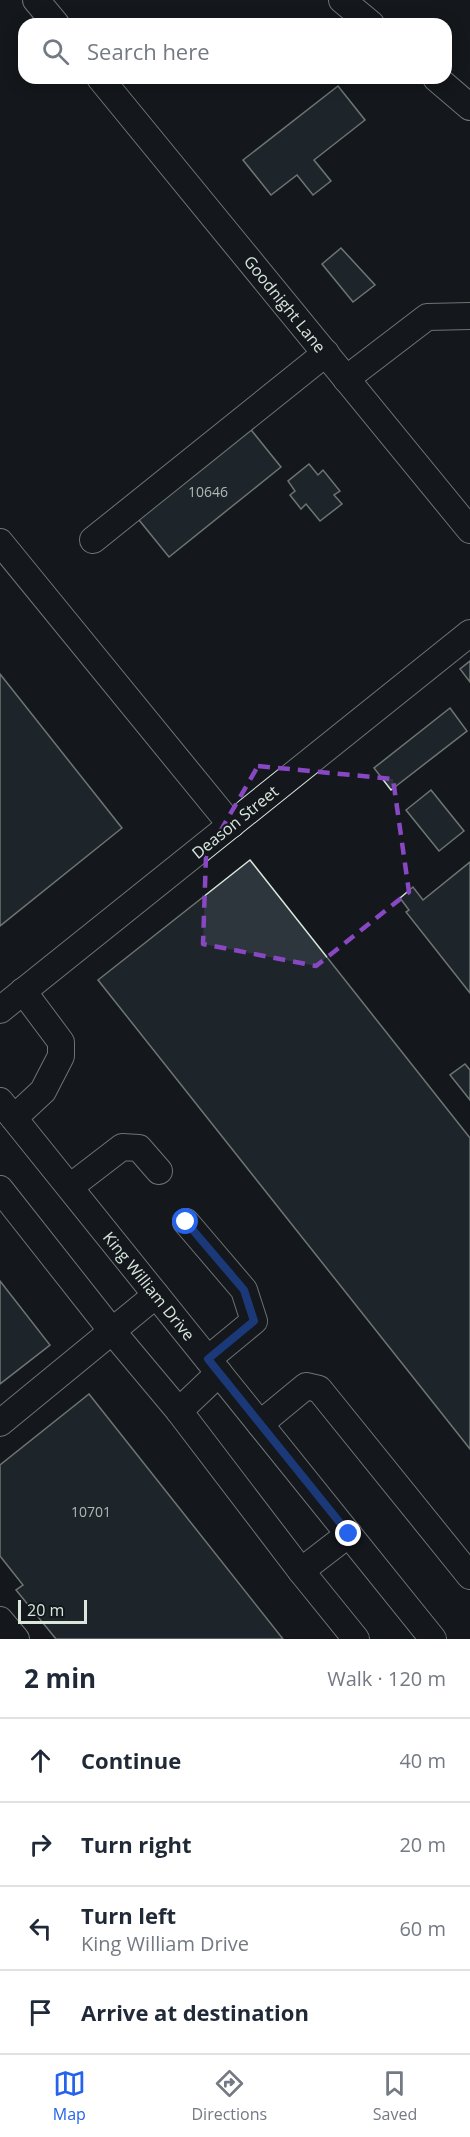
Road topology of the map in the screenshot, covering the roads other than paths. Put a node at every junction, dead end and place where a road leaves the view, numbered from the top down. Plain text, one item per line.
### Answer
1 (36, 0) edge
2 (342, 0) edge
3 (51, 18) edge
4 (364, 18) edge
5 (105, 84) edge
6 (443, 84) edge
7 (470, 107) edge
8 (470, 316) edge
9 (326, 353) junction
10 (346, 379) junction
11 (470, 530) edge
12 (93, 540) dead end
13 (0, 542) edge
14 (470, 633) edge
15 (231, 825) junction
16 (9, 997) edge
17 (7, 1110) edge
18 (159, 1170) dead end
19 (70, 1187) junction
20 (0, 1189) edge
21 (186, 1222) dead end
22 (156, 1295) junction
23 (112, 1331) junction
24 (213, 1366) junction
25 (179, 1411) junction
26 (0, 1423) edge
27 (260, 1424) junction
28 (349, 1534) junction
29 (301, 1571) junction
30 (470, 1576) edge
31 (0, 1620) edge
32 (429, 1638) edge
33 (16, 1639) edge
34 (356, 1639) edge

1 - 3 street
2 - 4 street
5 - 9 street, Goodnight Lane
6 - 7 street
8 - 10 street
9 - 10 street, Goodnight Lane
9 - 12 street
10 - 11 street, Goodnight Lane
13 - 15 street
14 - 15 street, Deason Street
15 - 16 street, Deason Street
16 - 17 street
17 - 19 street, King William Drive
18 - 19 street
19 - 22 street, King William Drive
20 - 23 street
21 - 24 street
22 - 23 street
22 - 24 street, King William Drive
23 - 25 street
23 - 26 street
24 - 25 street
24 - 27 street, King William Drive
25 - 29 street
27 - 28 street, King William Drive
27 - 30 street
28 - 29 street
28 - 32 street, King William Drive
29 - 34 street
31 - 33 street

